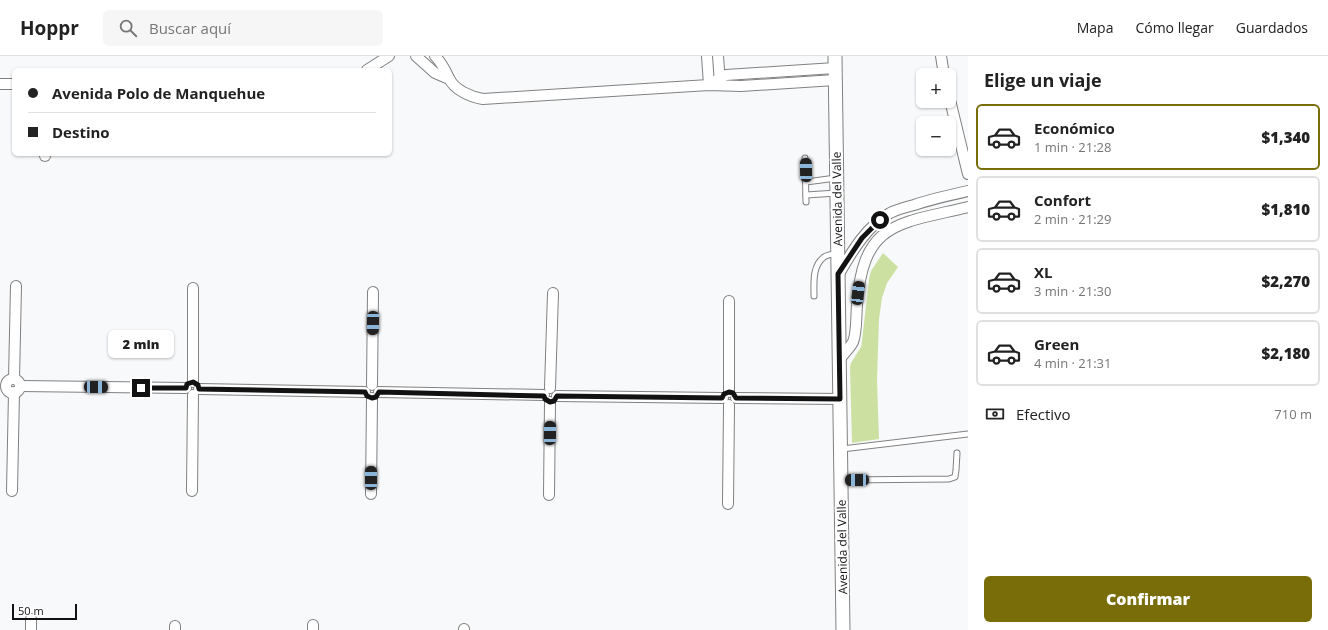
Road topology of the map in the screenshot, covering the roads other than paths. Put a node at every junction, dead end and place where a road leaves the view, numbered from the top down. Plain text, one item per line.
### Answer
1 (389, 56) edge
2 (416, 56) edge
3 (436, 56) edge
4 (707, 56) edge
5 (718, 56) edge
6 (941, 56) edge
7 (370, 68) edge
8 (835, 68) edge
9 (943, 68) edge
10 (449, 79) junction
11 (720, 82) junction
12 (0, 84) edge
13 (12, 84) edge
14 (709, 84) junction
15 (952, 108) edge
16 (805, 158) dead end
17 (968, 174) edge
18 (837, 178) junction
19 (806, 182) junction
20 (968, 191) edge
21 (837, 193) junction
22 (806, 195) junction
23 (806, 202) dead end
24 (968, 207) edge
25 (838, 253) junction
26 (838, 274) junction
27 (16, 286) dead end
28 (193, 288) dead end
29 (373, 292) dead end
30 (553, 293) dead end
31 (814, 296) dead end
32 (729, 301) dead end
33 (840, 359) junction
34 (11, 386) edge
35 (193, 389) junction
36 (372, 392) junction
37 (550, 395) junction
38 (729, 398) junction
39 (840, 399) junction
40 (968, 434) edge
41 (841, 449) junction
42 (957, 453) dead end
43 (841, 480) junction
44 (12, 491) dead end
45 (192, 491) dead end
46 (371, 494) dead end
47 (549, 495) dead end
48 (728, 504) dead end
49 (31, 619) dead end
50 (31, 630) edge
51 (843, 630) edge

1 - 7 street
2 - 10 street
3 - 10 street
4 - 14 street
5 - 11 street
6 - 9 street
8 - 11 street
8 - 18 street, Avenida del Valle
10 - 14 street
11 - 14 street
12 - 13 street
15 - 17 street
16 - 19 lane
18 - 19 lane
18 - 21 street, Avenida del Valle
19 - 22 lane
20 - 26 street
21 - 22 lane
21 - 25 street, Avenida del Valle
22 - 23 lane
24 - 33 street
25 - 26 street, Avenida del Valle
25 - 31 lane
26 - 33 street, Avenida del Valle
27 - 34 street
28 - 35 street
29 - 36 street
30 - 37 street
32 - 38 street
33 - 39 street, Avenida del Valle
34 - 35 street
34 - 44 street
35 - 36 street
35 - 45 street
36 - 37 street
36 - 46 street
37 - 38 street
37 - 47 street
38 - 39 street
38 - 48 street
39 - 41 street, Avenida del Valle
40 - 41 lane
41 - 43 street, Avenida del Valle
42 - 43 lane
43 - 51 street, Avenida del Valle
49 - 50 street

